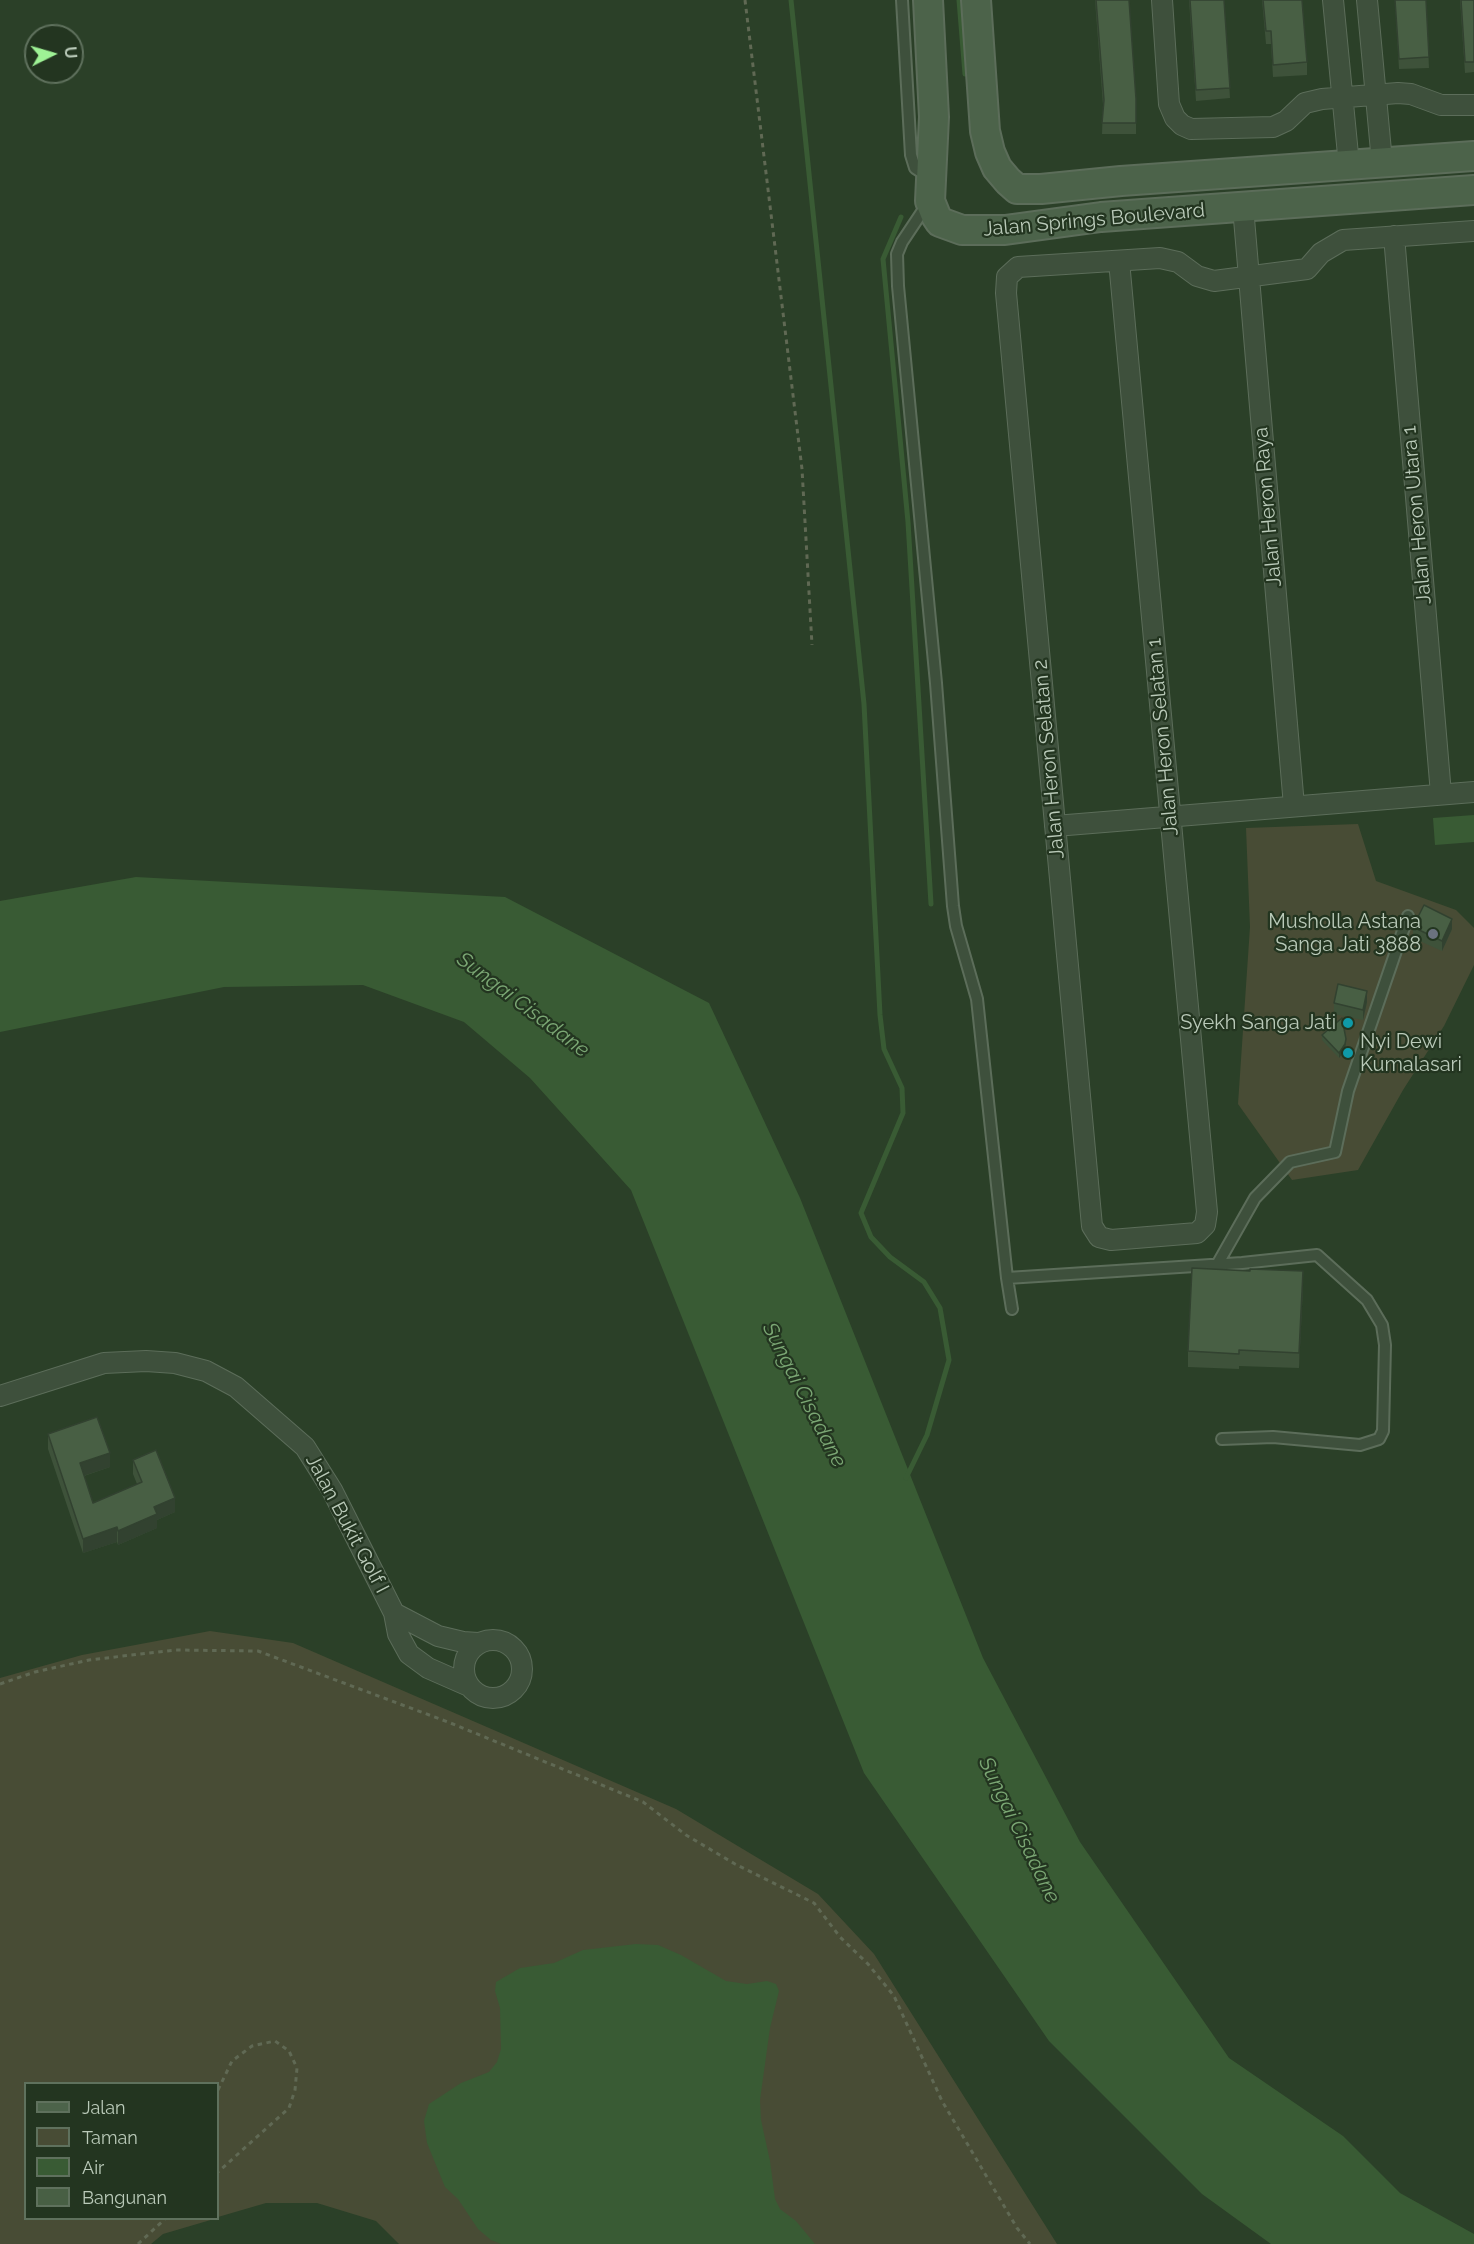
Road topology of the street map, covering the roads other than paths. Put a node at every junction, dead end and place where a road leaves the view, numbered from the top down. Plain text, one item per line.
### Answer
1 (902, 0) edge
2 (928, 0) edge
3 (976, 0) edge
4 (1162, 0) edge
5 (1334, 0) edge
6 (1367, 0) edge
7 (1376, 95) junction
8 (1343, 98) junction
9 (1474, 105) edge
10 (1474, 156) edge
11 (1382, 162) junction
12 (1349, 165) junction
13 (926, 182) junction
14 (1017, 189) junction
15 (1474, 190) edge
16 (1243, 207) junction
17 (1005, 230) junction
18 (1474, 231) edge
19 (1394, 236) junction
20 (1119, 261) junction
21 (1248, 277) junction
22 (1474, 792) edge
23 (1441, 794) junction
24 (1294, 806) junction
25 (1171, 817) junction
26 (1055, 826) junction
27 (1408, 916) dead end
28 (1092, 1226) joint
29 (1217, 1265) junction
30 (1006, 1278) junction
31 (1012, 1309) dead end
32 (0, 1396) edge
33 (1222, 1439) dead end
34 (394, 1613) junction
35 (478, 1643) junction
36 (469, 1686) junction

1 - 13 lane
2 - 13 main road
3 - 14 main road, Jalan Springs Boulevard
4 - 8 street
5 - 8 street
6 - 7 street
7 - 8 street
7 - 9 street
7 - 11 street
8 - 12 street
10 - 11 main road, Jalan Springs Boulevard
11 - 12 main road, Jalan Springs Boulevard
12 - 14 main road, Jalan Springs Boulevard
13 - 17 main road, Jalan Springs Boulevard
13 - 30 lane
14 - 17 main road
15 - 16 main road, Jalan Springs Boulevard
16 - 17 main road, Jalan Springs Boulevard
16 - 21 street, Jalan Heron Raya
18 - 19 street
19 - 21 street
19 - 23 street, Jalan Heron Utara 1
20 - 21 street
20 - 25 street, Jalan Heron Selatan 1
20 - 26 street, Jalan Heron Selatan 2
21 - 24 street, Jalan Heron Raya
22 - 23 street
23 - 24 street
24 - 25 street
25 - 26 street
25 - 28 street, Jalan Heron Selatan 1
26 - 28 street, Jalan Heron Selatan 2
27 - 29 lane
29 - 30 lane
29 - 33 lane
30 - 31 lane
32 - 34 street, Jalan Bukit Golf I
34 - 35 street, Jalan Bukit Golf I
34 - 36 street, Jalan Bukit Golf I
35 - 36 street
35 - 36 street, Jalan Bukit Golf I

